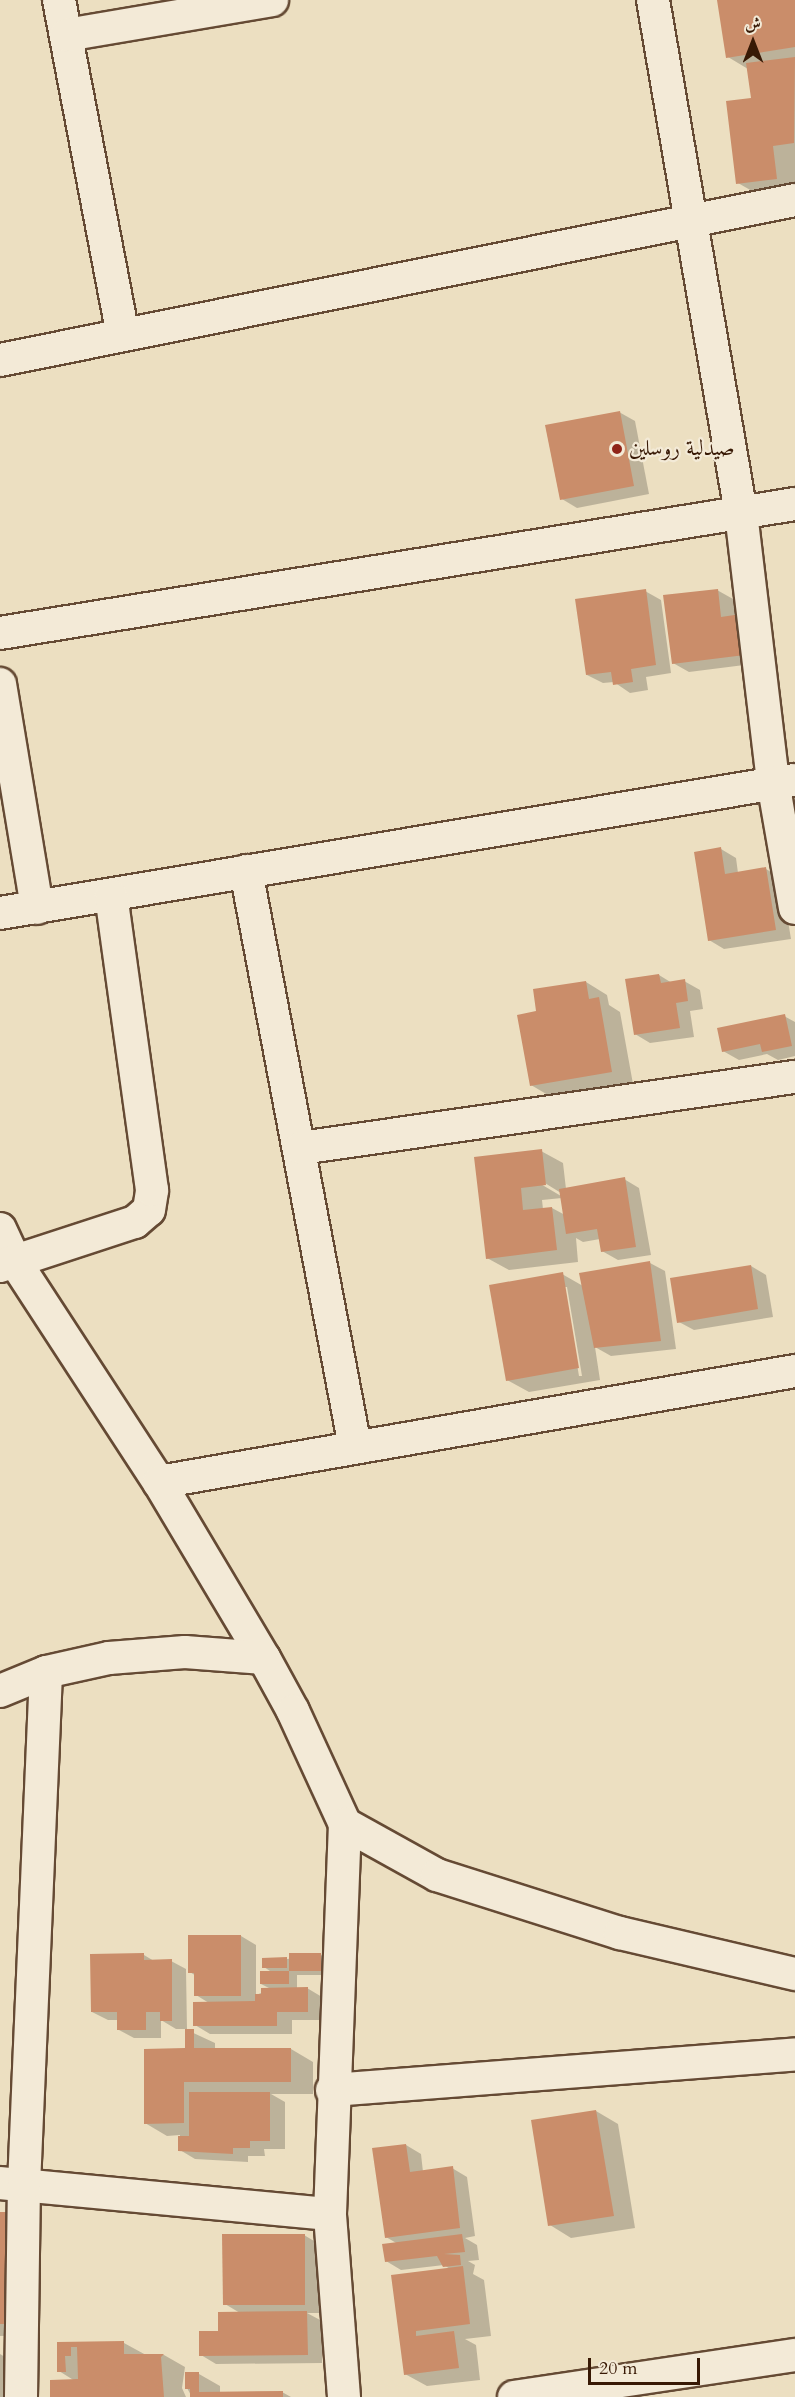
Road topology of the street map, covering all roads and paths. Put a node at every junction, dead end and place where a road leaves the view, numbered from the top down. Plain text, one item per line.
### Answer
1 (58, 0) edge
2 (272, 0) edge
3 (653, 0) edge
4 (66, 35) junction
5 (795, 200) edge
6 (688, 222) junction
7 (123, 334) junction
8 (0, 360) edge
9 (795, 504) edge
10 (741, 513) junction
11 (0, 633) edge
12 (0, 684) edge
13 (784, 781) edge
14 (246, 871) junction
15 (111, 896) junction
16 (37, 908) junction
17 (795, 908) edge
18 (0, 913) edge
19 (795, 1077) edge
20 (301, 1148) junction
21 (0, 1229) edge
22 (8, 1264) edge
23 (795, 1371) edge
24 (355, 1447) junction
25 (159, 1482) junction
26 (264, 1658) junction
27 (46, 1672) junction
28 (0, 1691) edge
29 (345, 1824) junction
30 (795, 1974) edge
31 (795, 2054) edge
32 (332, 2090) junction
33 (12, 2184) edge
34 (330, 2214) junction
35 (795, 2355) edge
36 (21, 2397) edge
37 (344, 2397) edge
38 (514, 2397) edge

1 - 4 street
2 - 4 street
3 - 6 street
4 - 7 street
5 - 6 street
6 - 7 street
6 - 10 street
7 - 8 street
9 - 10 street
10 - 11 street
10 - 13 street
12 - 16 street
13 - 14 street
13 - 17 street
14 - 15 street
14 - 20 street
15 - 16 street
15 - 22 street
16 - 18 street
19 - 20 street
20 - 24 street
21 - 22 street
22 - 25 street
23 - 24 street
24 - 25 street
25 - 26 street
26 - 27 street
26 - 29 street
27 - 28 street
27 - 33 street
29 - 30 street
29 - 32 street
31 - 32 street
32 - 34 street
33 - 34 street
33 - 36 street
34 - 37 street
35 - 38 street

